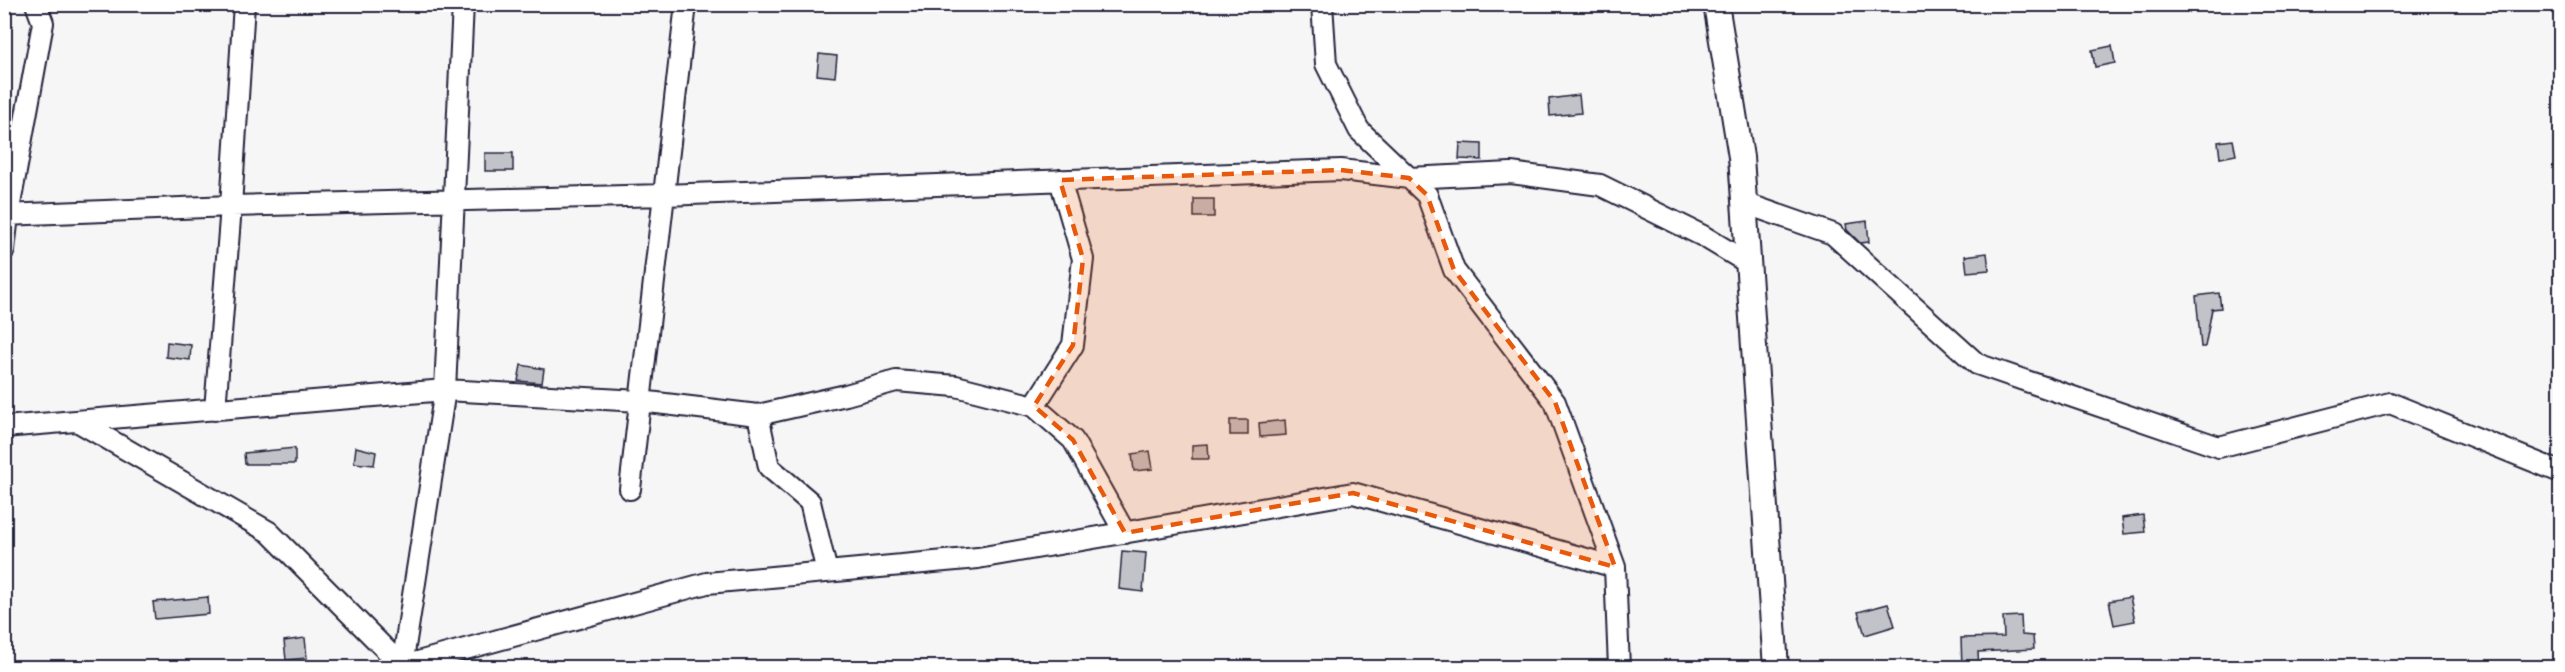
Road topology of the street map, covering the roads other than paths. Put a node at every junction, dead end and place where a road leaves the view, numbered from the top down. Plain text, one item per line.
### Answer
1 (36, 4) edge
2 (244, 4) edge
3 (463, 4) edge
4 (686, 4) edge
5 (1322, 4) edge
6 (1716, 4) edge
7 (11, 160) edge
8 (1409, 178) junction
9 (1060, 180) junction
10 (664, 195) junction
11 (454, 201) junction
12 (1744, 203) junction
13 (231, 206) junction
14 (6, 215) edge
15 (4, 250) edge
16 (1748, 263) junction
17 (445, 390) junction
18 (640, 401) junction
19 (1034, 406) junction
20 (215, 410) junction
21 (758, 415) junction
22 (77, 421) junction
23 (4, 427) edge
24 (2560, 472) edge
25 (630, 489) dead end
26 (1125, 534) junction
27 (1615, 567) junction
28 (827, 572) junction
29 (400, 667) edge
30 (1619, 668) edge
31 (1776, 668) edge

1 - 7 street
2 - 13 street
3 - 11 street
4 - 10 street
5 - 8 street
6 - 12 street
7 - 14 street
8 - 9 street
8 - 16 street
8 - 27 street
9 - 10 street
9 - 19 street
10 - 11 street
10 - 18 street
11 - 13 street
11 - 17 street
12 - 16 street
12 - 24 street
13 - 14 street
13 - 20 street
14 - 15 street
16 - 31 street
17 - 18 street
17 - 20 street
17 - 29 street
18 - 21 street
18 - 25 street
19 - 21 street
19 - 26 street
20 - 22 street
21 - 28 street
22 - 23 street
22 - 29 street
26 - 27 street
26 - 28 street
27 - 30 street
28 - 29 street

